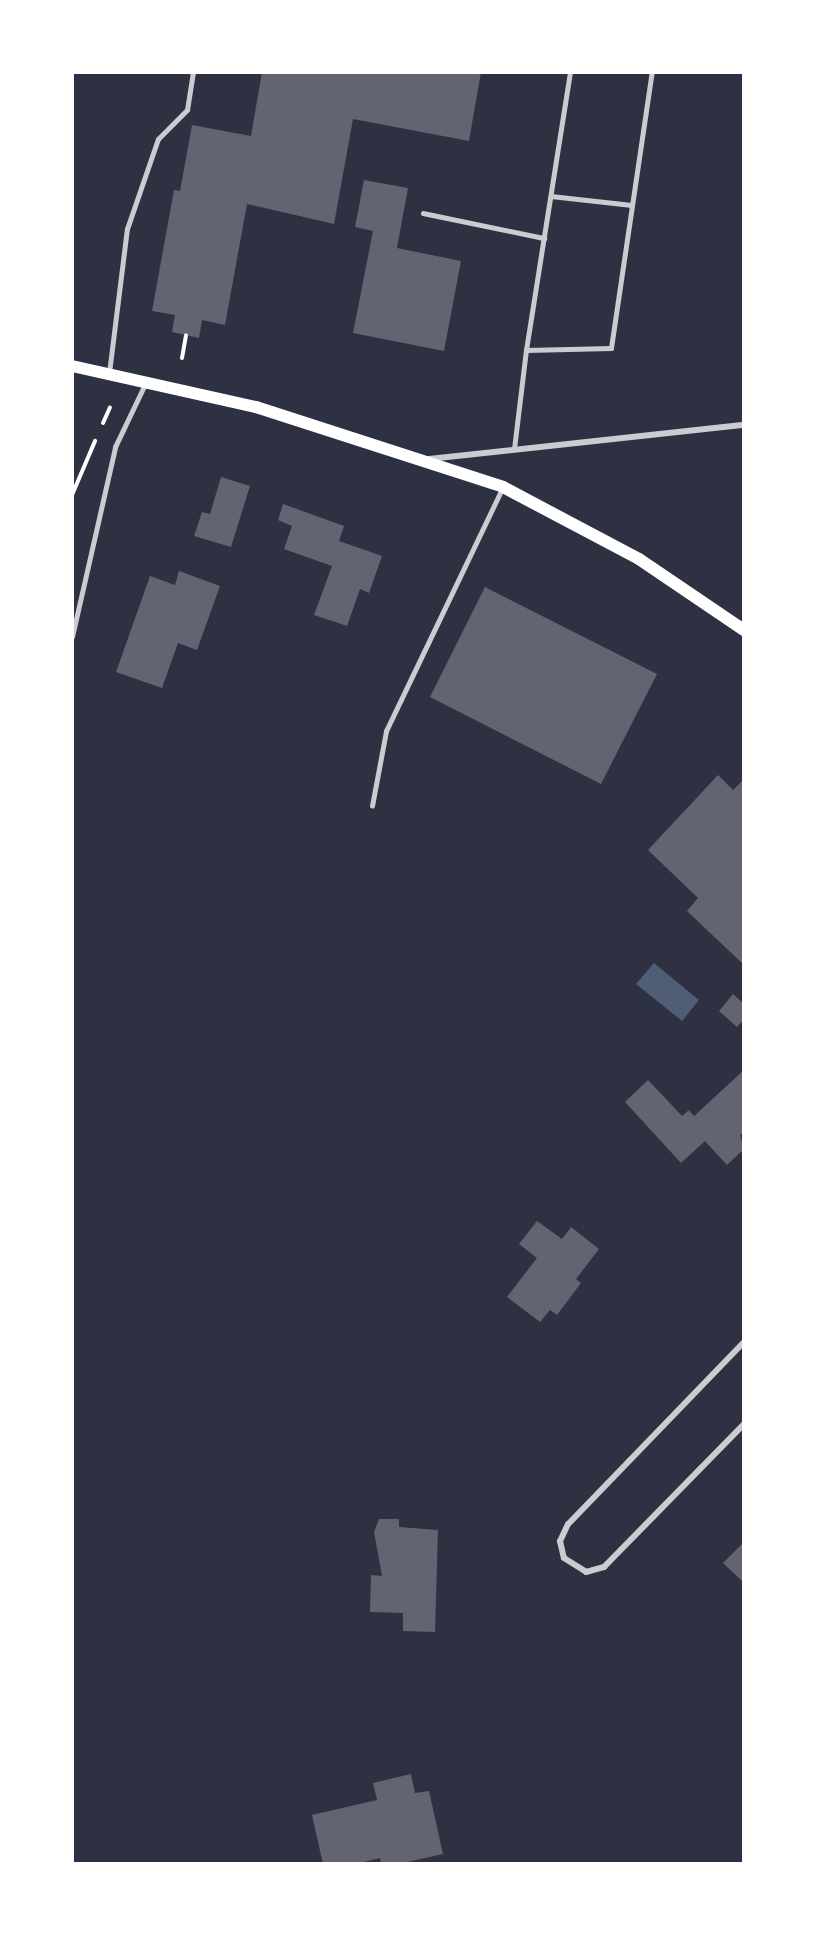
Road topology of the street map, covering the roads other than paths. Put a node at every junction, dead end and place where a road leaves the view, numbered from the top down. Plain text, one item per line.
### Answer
1 (193, 72) edge
2 (570, 72) edge
3 (652, 72) edge
4 (550, 196) junction
5 (632, 205) junction
6 (423, 213) dead end
7 (544, 238) junction
8 (526, 350) junction
9 (72, 366) edge
10 (109, 373) junction
11 (147, 381) junction
12 (744, 424) edge
13 (514, 449) junction
14 (425, 460) junction
15 (502, 487) junction
16 (744, 630) edge
17 (72, 637) edge
18 (372, 806) dead end
19 (744, 1342) edge
20 (744, 1424) edge

1 - 10 lane
2 - 4 lane
3 - 5 lane
4 - 5 lane
4 - 7 lane
5 - 8 lane
6 - 7 lane
7 - 8 lane
8 - 13 lane
9 - 10 main road
10 - 11 main road
11 - 14 main road
11 - 17 lane
12 - 13 street
13 - 14 street
14 - 15 main road
15 - 16 main road
15 - 18 lane
19 - 20 street

